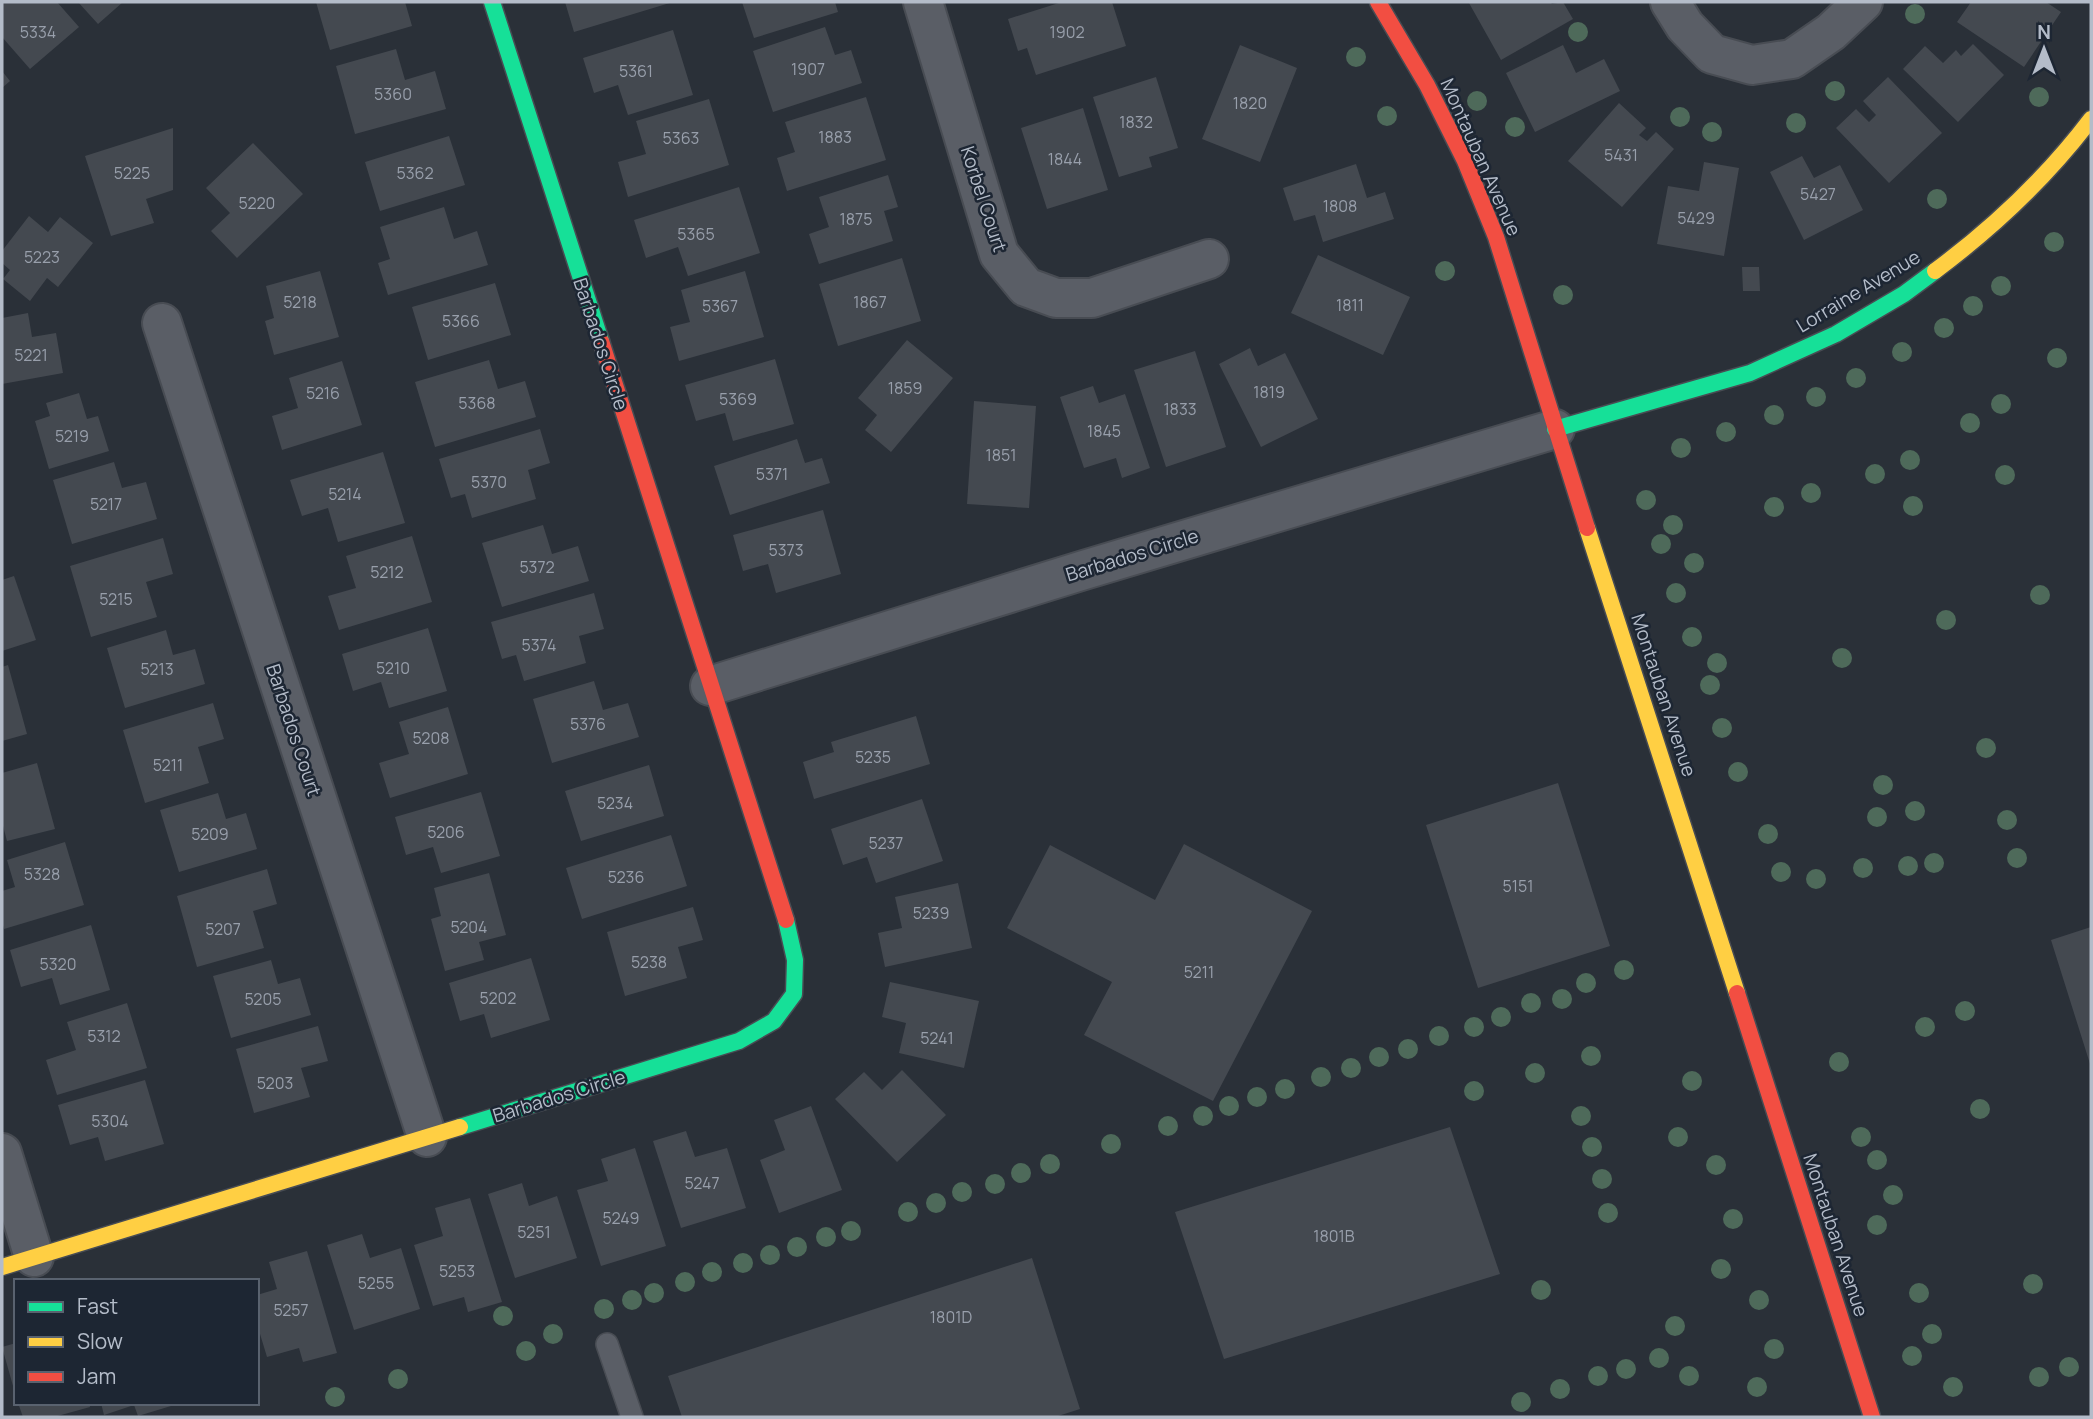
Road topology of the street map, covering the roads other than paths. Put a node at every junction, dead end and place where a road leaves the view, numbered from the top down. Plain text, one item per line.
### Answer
1 (492, 2) edge
2 (923, 2) edge
3 (1378, 2) edge
4 (1670, 2) edge
5 (1863, 2) edge
6 (2091, 119) edge
7 (1209, 259) dead end
8 (162, 323) dead end
9 (1555, 429) junction
10 (710, 686) junction
11 (427, 1137) junction
12 (2, 1153) edge
13 (18, 1262) edge
14 (607, 1344) dead end
15 (632, 1417) edge
16 (1871, 1417) edge

1 - 10 street, Barbados Circle
2 - 7 street, Korbel Court
3 - 9 street, Montauban Avenue
4 - 5 street
6 - 9 street, Lorraine Avenue
8 - 11 street, Barbados Court
9 - 10 street, Barbados Circle
9 - 16 street, Montauban Avenue
10 - 11 street, Barbados Circle
11 - 13 street, Barbados Circle
12 - 13 street
14 - 15 lane

